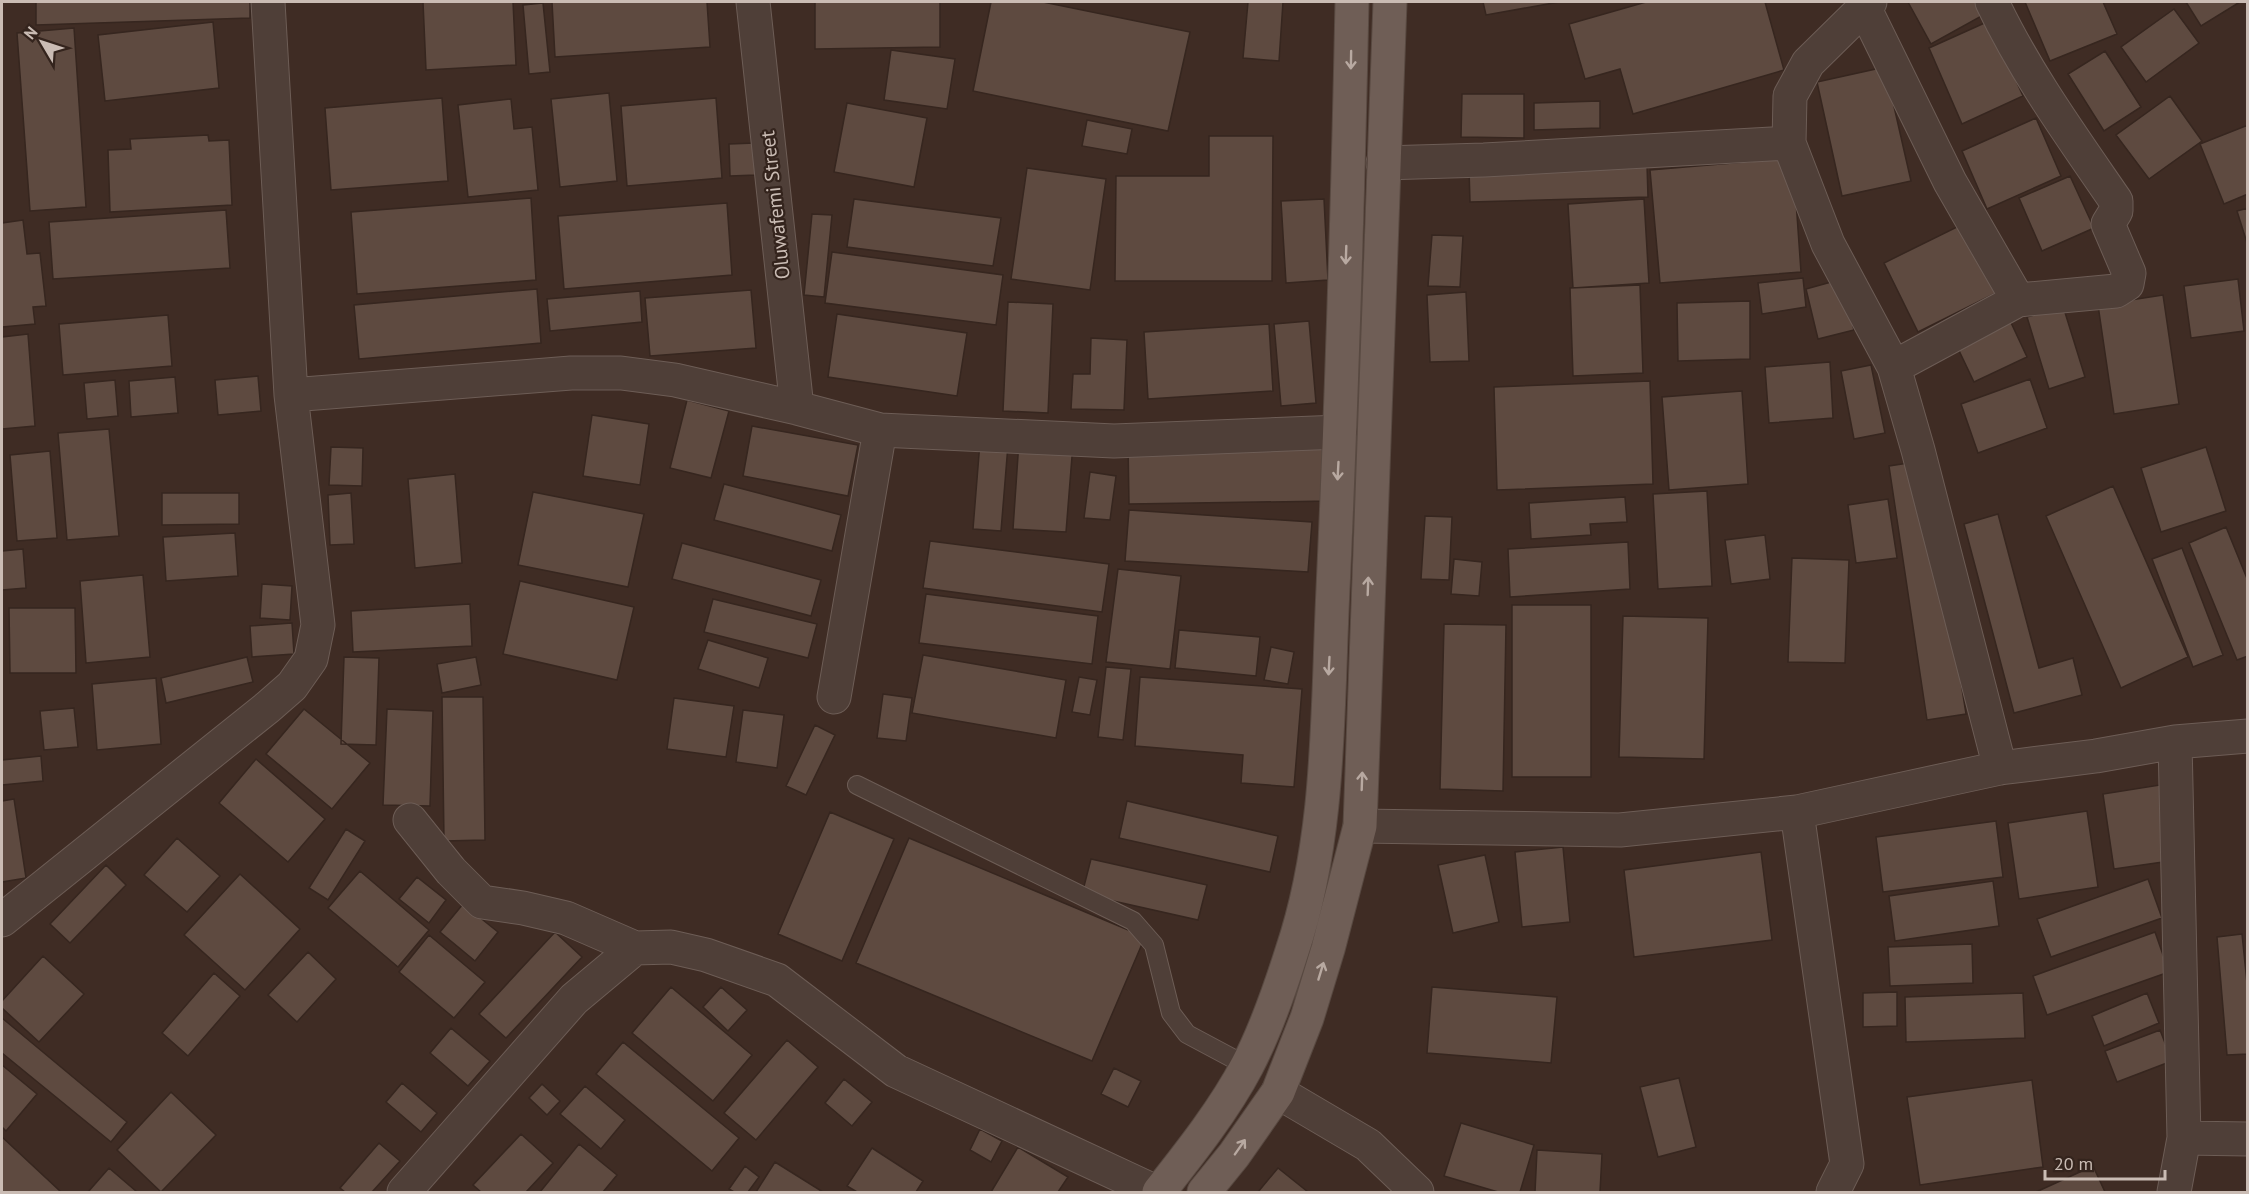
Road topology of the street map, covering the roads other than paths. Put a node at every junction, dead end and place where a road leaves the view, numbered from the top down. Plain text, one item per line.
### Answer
1 (268, 2) edge
2 (753, 2) edge
3 (1352, 2) edge
4 (1390, 2) edge
5 (1992, 2) edge
6 (1867, 4) edge
7 (1789, 143) junction
8 (1383, 163) junction
9 (2018, 300) junction
10 (1893, 367) junction
11 (291, 395) junction
12 (797, 408) junction
13 (880, 430) junction
14 (1340, 432) junction
15 (834, 697) dead end
16 (2247, 736) edge
17 (2175, 742) junction
18 (2000, 768) junction
19 (858, 785) dead end
20 (1797, 812) junction
21 (410, 820) dead end
22 (1360, 826) junction
23 (2, 920) edge
24 (635, 948) junction
25 (1247, 1066) junction
26 (1278, 1092) junction
27 (2184, 1138) junction
28 (2247, 1139) edge
29 (404, 1192) edge
30 (1157, 1192) edge
31 (1204, 1192) edge
32 (1417, 1192) edge
33 (1833, 1192) edge
34 (2174, 1192) edge

1 - 11 street
2 - 12 street, Oluwafemi Street
3 -> 14 main road
4 - 8 main road
5 - 9 street
6 - 7 street
6 - 9 street
7 - 8 street
7 - 10 street
22 -> 8 main road
9 - 10 street
10 - 18 street
11 - 12 street
11 - 23 street
12 - 13 street
13 - 14 street
13 - 15 street
14 -> 25 main road
16 - 17 street
17 - 18 street
17 - 27 street
18 - 20 street
19 - 25 lane
20 - 22 street
20 - 33 street
21 - 24 street
26 -> 22 main road
24 - 29 street
24 - 30 street
25 - 30 main road
31 -> 26 main road
26 - 32 street
27 - 28 street
27 - 34 street

